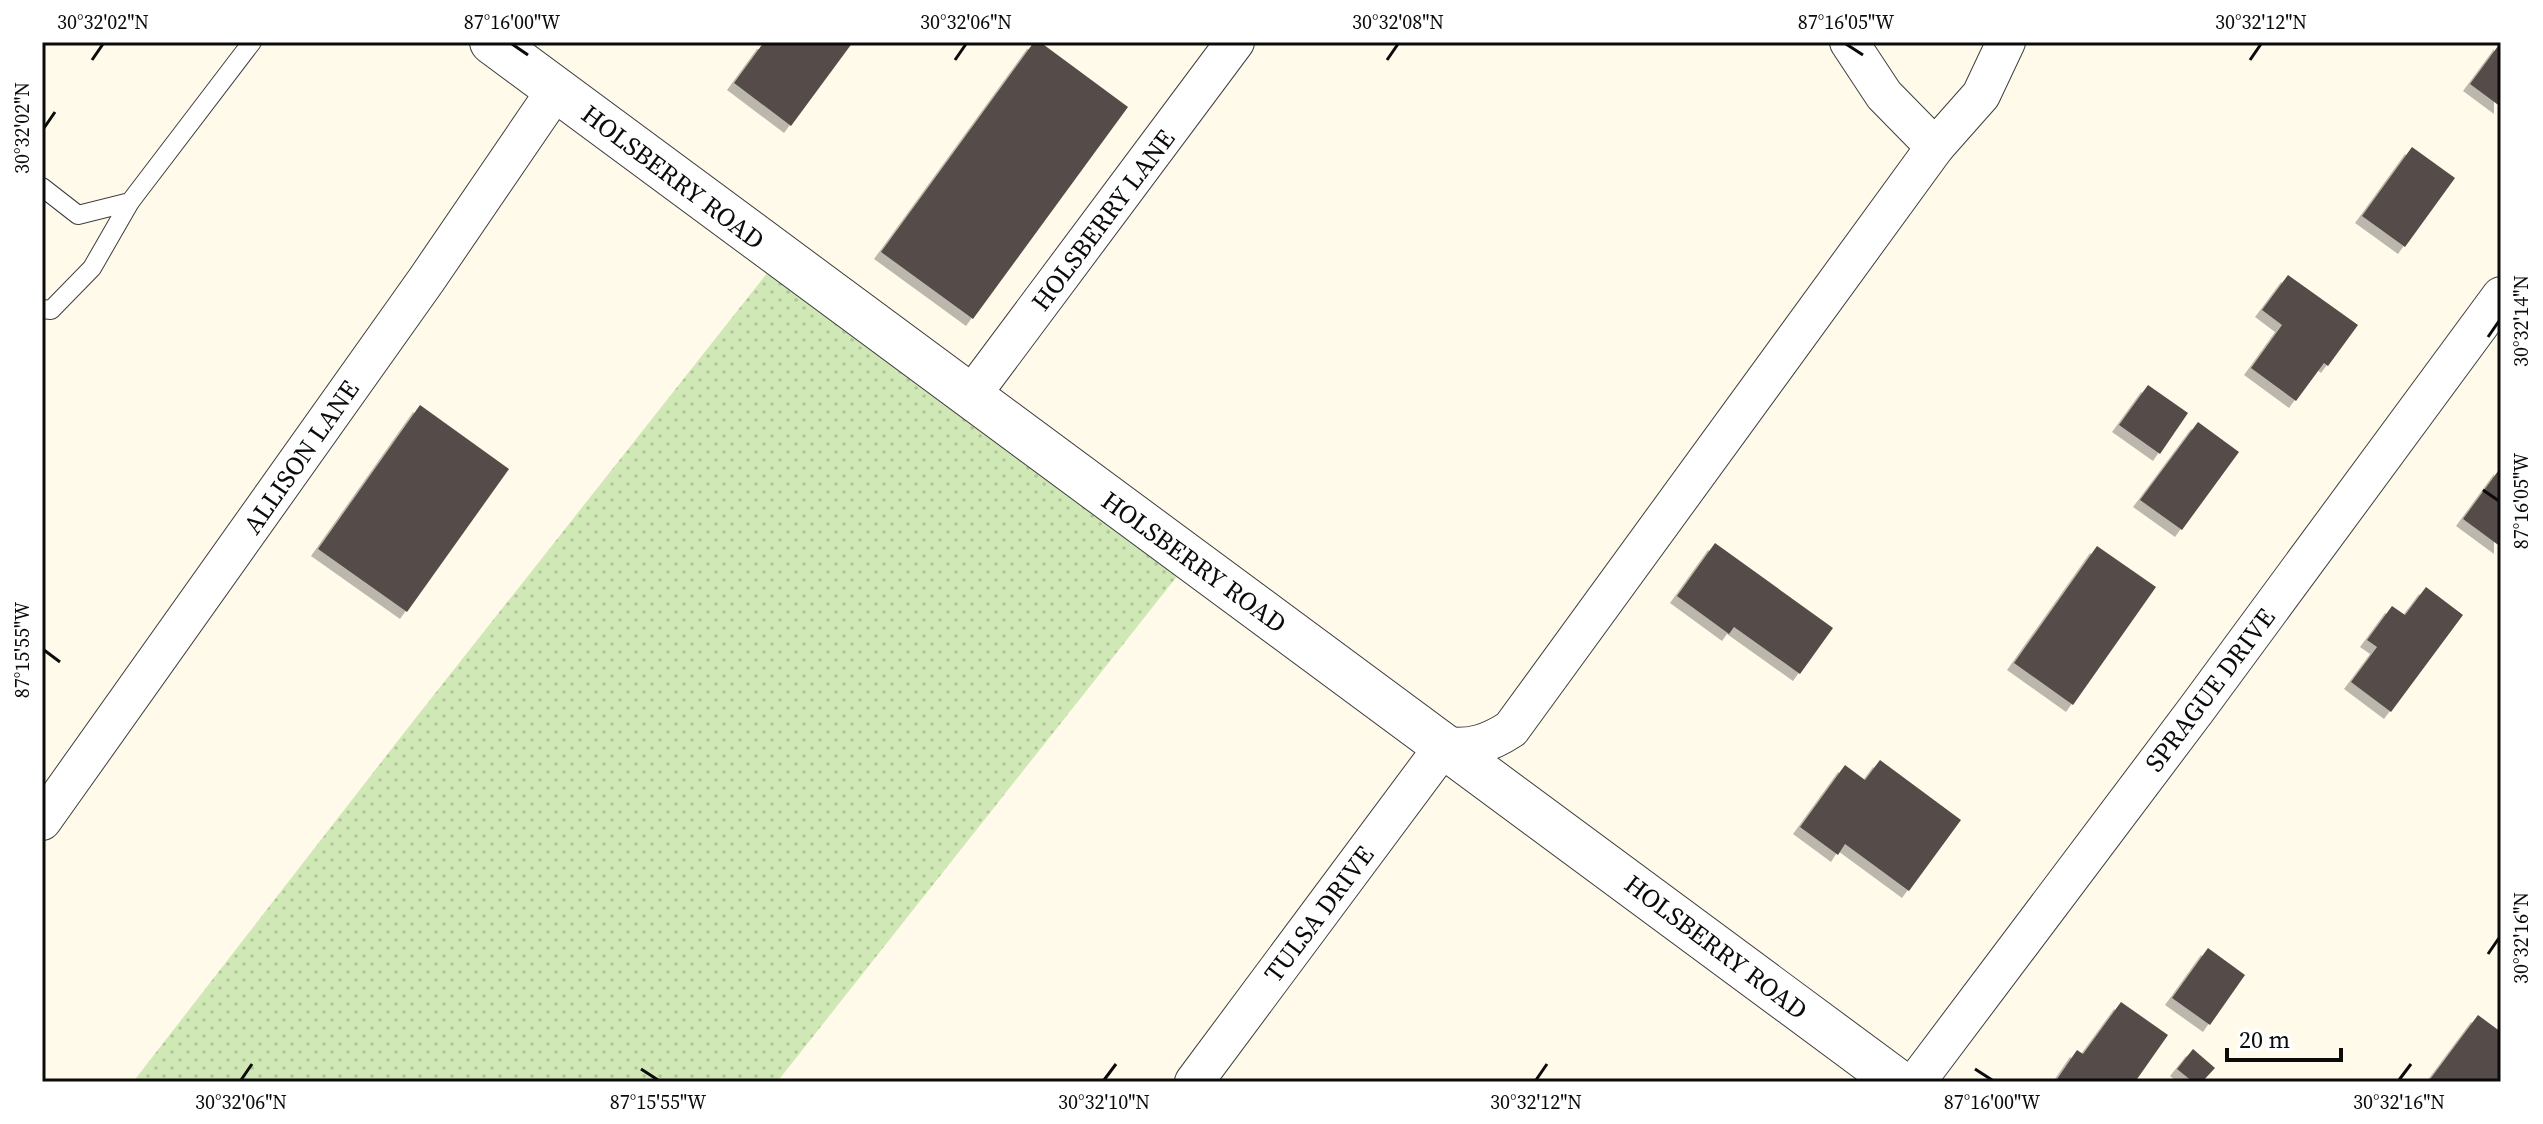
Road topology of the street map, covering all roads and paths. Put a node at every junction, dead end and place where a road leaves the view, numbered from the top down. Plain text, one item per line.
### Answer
1 (252, 42) edge
2 (492, 42) edge
3 (1235, 42) edge
4 (1849, 42) edge
5 (2006, 42) edge
6 (556, 90) junction
7 (1935, 147) junction
8 (42, 187) edge
9 (130, 202) junction
10 (2501, 296) edge
11 (42, 309) edge
12 (970, 397) junction
13 (1444, 746) junction
14 (42, 821) edge
15 (1194, 1082) edge
16 (1898, 1082) edge
17 (1916, 1082) edge

1 - 9 lane
2 - 6 street, HOLSBERRY ROAD
3 - 12 street, HOLSBERRY LANE
4 - 7 street
5 - 7 street
6 - 12 street, HOLSBERRY ROAD
6 - 14 street, ALLISON LANE
7 - 13 street
8 - 9 lane
9 - 11 lane
10 - 17 street, SPRAGUE DRIVE
12 - 13 street, HOLSBERRY ROAD
13 - 15 street, TULSA DRIVE
13 - 16 street, HOLSBERRY ROAD

